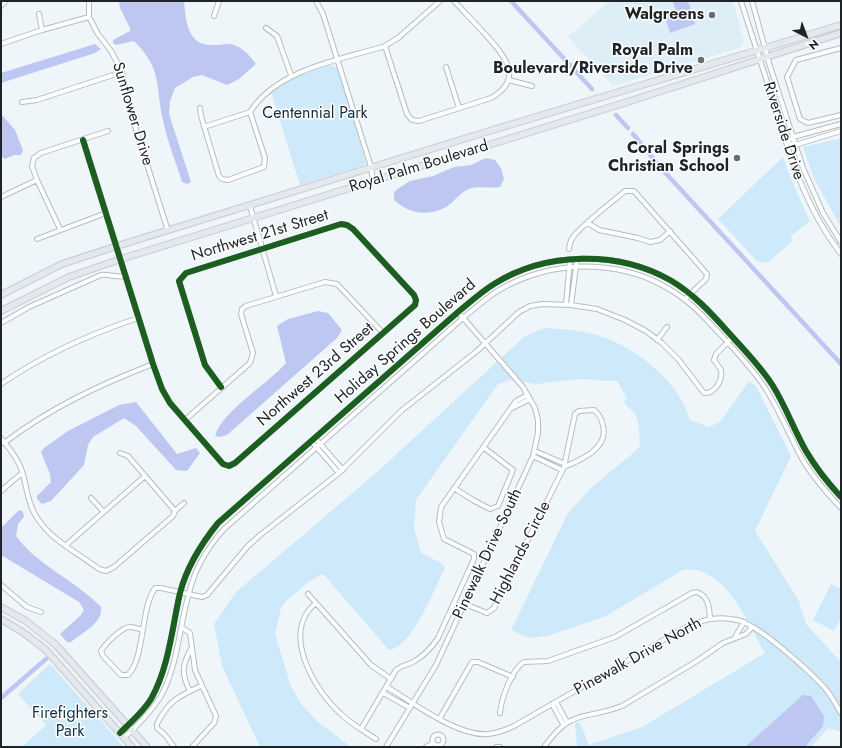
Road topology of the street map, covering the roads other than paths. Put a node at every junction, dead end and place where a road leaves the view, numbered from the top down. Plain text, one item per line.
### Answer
1 (6, 1) edge
2 (89, 1) edge
3 (219, 1) edge
4 (316, 1) edge
5 (440, 1) edge
6 (454, 1) edge
7 (741, 1) edge
8 (752, 1) edge
9 (1, 6) edge
10 (39, 14) dead end
11 (214, 16) dead end
12 (89, 17) junction
13 (841, 25) edge
14 (266, 28) dead end
15 (42, 30) junction
16 (841, 33) edge
17 (1, 44) edge
18 (385, 46) junction
19 (765, 48) junction
20 (841, 48) edge
21 (757, 51) junction
22 (767, 55) junction
23 (759, 58) junction
24 (337, 60) junction
25 (446, 67) dead end
26 (122, 72) junction
27 (291, 75) junction
28 (509, 80) junction
29 (532, 86) dead end
30 (22, 102) dead end
31 (200, 108) dead end
32 (459, 108) junction
33 (250, 112) junction
34 (841, 115) edge
35 (841, 124) edge
36 (204, 127) junction
37 (108, 131) dead end
38 (841, 131) edge
39 (793, 137) junction
40 (83, 140) junction
41 (786, 142) junction
42 (795, 145) junction
43 (371, 167) junction
44 (37, 180) junction
45 (373, 180) junction
46 (1, 197) edge
47 (250, 206) junction
48 (106, 213) junction
49 (253, 218) junction
50 (588, 223) junction
51 (60, 229) junction
52 (168, 231) junction
53 (670, 231) junction
54 (37, 239) dead end
55 (841, 242) edge
56 (117, 246) junction
57 (262, 248) junction
58 (569, 249) dead end
59 (841, 254) edge
60 (121, 259) junction
61 (576, 259) junction
62 (570, 260) junction
63 (576, 266) junction
64 (569, 267) junction
65 (126, 276) junction
66 (690, 294) junction
67 (1, 295) edge
68 (276, 296) junction
69 (685, 299) junction
70 (416, 300) joint
71 (569, 304) junction
72 (1, 312) edge
73 (458, 312) junction
74 (138, 318) junction
75 (462, 318) junction
76 (1, 323) edge
77 (667, 327) dead end
78 (382, 333) junction
79 (733, 337) junction
80 (657, 340) junction
81 (485, 343) junction
82 (727, 343) junction
83 (153, 364) junction
84 (1, 384) edge
85 (222, 387) junction
86 (529, 397) junction
87 (185, 420) junction
88 (1, 438) edge
89 (313, 439) junction
90 (4, 443) junction
91 (318, 445) junction
92 (484, 447) junction
93 (535, 451) junction
94 (120, 453) dead end
95 (533, 456) junction
96 (564, 467) junction
97 (341, 471) junction
98 (22, 473) junction
99 (145, 476) junction
100 (454, 488) junction
101 (1, 491) edge
102 (91, 498) dead end
103 (841, 498) edge
104 (184, 503) dead end
105 (837, 503) junction
106 (841, 508) edge
107 (103, 511) junction
108 (175, 511) junction
109 (66, 545) junction
110 (1, 585) edge
111 (181, 592) junction
112 (188, 593) junction
113 (308, 594) dead end
114 (316, 602) junction
115 (465, 604) junction
116 (1, 607) edge
117 (41, 612) dead end
118 (710, 618) junction
119 (1, 619) edge
120 (744, 622) junction
121 (181, 627) junction
122 (752, 627) junction
123 (143, 630) junction
124 (734, 638) junction
125 (192, 648) junction
126 (513, 677) junction
127 (391, 680) junction
128 (201, 686) junction
129 (387, 687) junction
130 (190, 691) junction
131 (383, 693) junction
132 (556, 702) junction
133 (414, 703) junction
134 (552, 704) junction
135 (410, 708) junction
136 (500, 713) dead end
137 (841, 713) edge
138 (440, 718) junction
139 (565, 723) junction
140 (128, 725) junction
141 (361, 729) junction
142 (132, 730) junction
143 (120, 733) junction
144 (124, 738) junction
145 (376, 738) dead end
146 (433, 742) dead end
147 (132, 747) edge
148 (147, 747) edge
149 (174, 747) edge
150 (192, 747) edge
151 (386, 747) edge
152 (426, 747) edge
153 (496, 747) edge
154 (500, 747) edge
155 (544, 747) edge

1 - 9 street
2 - 12 street, Sunflower Drive
3 - 11 street
4 - 24 street
5 - 18 street
6 - 28 street
7 - 21 street, Riverside Drive
8 - 19 street, Riverside Drive
10 - 15 street
12 - 15 street
12 - 26 street, Sunflower Drive
13 - 19 main road, Royal Palm Boulevard
14 - 27 street
15 - 17 street
16 - 22 main road, Royal Palm Boulevard
18 - 24 street
18 - 32 street
19 - 21 main road, Royal Palm Boulevard
19 - 22 street, Riverside Drive
20 - 34 street
21 - 23 street, Riverside Drive
21 - 43 main road, Royal Palm Boulevard
22 - 23 main road, Royal Palm Boulevard
22 - 39 street, Riverside Drive
23 - 41 street, Riverside Drive
23 - 45 main road, Royal Palm Boulevard
24 - 27 street
24 - 43 street
25 - 32 street
26 - 30 street
26 - 52 street, Sunflower Drive
27 - 33 street
28 - 29 street
28 - 32 street
31 - 36 street
33 - 36 street
33 - 36 street
35 - 39 street
37 - 40 street
38 - 42 street
39 - 41 street
39 - 42 street, Riverside Drive
40 - 44 street
40 - 48 street
41 - 42 street
41 - 59 street, Riverside Drive
42 - 55 street, Riverside Drive
43 - 45 street
43 - 47 main road, Royal Palm Boulevard
44 - 46 street
44 - 51 street
45 - 49 main road, Royal Palm Boulevard
47 - 49 street
47 - 52 main road, Royal Palm Boulevard
48 - 51 street
48 - 56 street
49 - 57 street
49 - 60 main road, Royal Palm Boulevard
50 - 53 street
50 - 53 street
50 - 58 street
51 - 54 street
52 - 56 main road, Royal Palm Boulevard
53 - 66 street
56 - 60 street
56 - 67 main road, Royal Palm Boulevard
57 - 68 street
57 - 70 street, Northwest 21st Street
57 - 85 street, Northwest 21st Street
60 - 65 street
60 - 72 main road, Royal Palm Boulevard
61 - 62 street, Holiday Springs Boulevard
61 - 63 street
61 - 66 street, Holiday Springs Boulevard
62 - 64 street
62 - 73 street, Holiday Springs Boulevard
63 - 64 street, Holiday Springs Boulevard
63 - 69 street, Holiday Springs Boulevard
63 - 71 street
64 - 71 street
64 - 75 street, Holiday Springs Boulevard
65 - 74 street
65 - 76 street
66 - 69 street
66 - 79 street, Holiday Springs Boulevard
68 - 78 street
68 - 85 street
69 - 82 street, Holiday Springs Boulevard
70 - 78 street, Northwest 23rd Street
71 - 80 street
71 - 81 street
73 - 75 street, Pinewalk Drive South
73 - 89 street, Holiday Springs Boulevard
74 - 83 street
74 - 84 street
75 - 81 street, Pinewalk Drive South
75 - 91 street, Holiday Springs Boulevard
77 - 80 street
78 - 87 street, Northwest 23rd Street
79 - 82 street
79 - 103 street, Holiday Springs Boulevard
80 - 82 street
81 - 86 street, Pinewalk Drive South
81 - 97 street
82 - 105 street, Holiday Springs Boulevard
83 - 87 street
83 - 90 street
85 - 87 street
86 - 92 street, Pinewalk Drive South
86 - 93 street, Pinewalk Drive South
88 - 90 street
89 - 91 street
89 - 111 street, Holiday Springs Boulevard
90 - 98 street
91 - 97 street
91 - 112 street, Holiday Springs Boulevard
92 - 100 street, Pinewalk Drive South
92 - 100 street, Pinewalk Drive South
93 - 95 street, Pinewalk Drive South
93 - 96 street
94 - 99 street
95 - 96 street
95 - 115 street, Pinewalk Drive South
96 - 96 street, Highlands Circle
96 - 115 street, Highlands Circle
97 - 112 street
98 - 101 street
98 - 109 street
99 - 107 street
99 - 108 street
100 - 127 street, Pinewalk Drive South
102 - 107 street
103 - 105 street
104 - 108 street
105 - 106 street, Holiday Springs Boulevard
107 - 109 street
108 - 109 street
110 - 117 street
111 - 112 street
111 - 123 street
111 - 140 street, Holiday Springs Boulevard
112 - 121 street, Holiday Springs Boulevard
113 - 114 street
114 - 127 street
114 - 141 street
115 - 133 street, Pinewalk Drive South
116 - 140 main road
118 - 120 street, Pinewalk Drive North
118 - 126 street
118 - 132 street, Pinewalk Drive North
119 - 143 main road
120 - 122 street, Pinewalk Drive North
120 - 124 street
121 - 125 street
121 - 142 street, Holiday Springs Boulevard
122 - 124 street
122 - 137 street, Pinewalk Drive North
123 - 123 street
124 - 139 street
125 - 128 street
125 - 130 street
126 - 136 street
126 - 138 street
127 - 129 street, Pinewalk Drive South
128 - 130 street
128 - 150 street
129 - 131 street, Pinewalk Drive South
129 - 133 street
130 - 149 street
131 - 135 street
131 - 141 street, Pinewalk Drive South
132 - 134 street, Pinewalk Drive North
132 - 139 street
133 - 135 street, Pinewalk Drive South
133 - 138 street, Pinewalk Drive North
134 - 138 street, Pinewalk Drive North
134 - 139 street
135 - 151 street, Pinewalk Drive South
139 - 155 street
140 - 142 main road
140 - 143 street, Holiday Springs Boulevard
141 - 145 street
142 - 144 street, Holiday Springs Boulevard
142 - 148 main road
143 - 144 main road
144 - 147 main road
146 - 152 street
153 - 154 street

